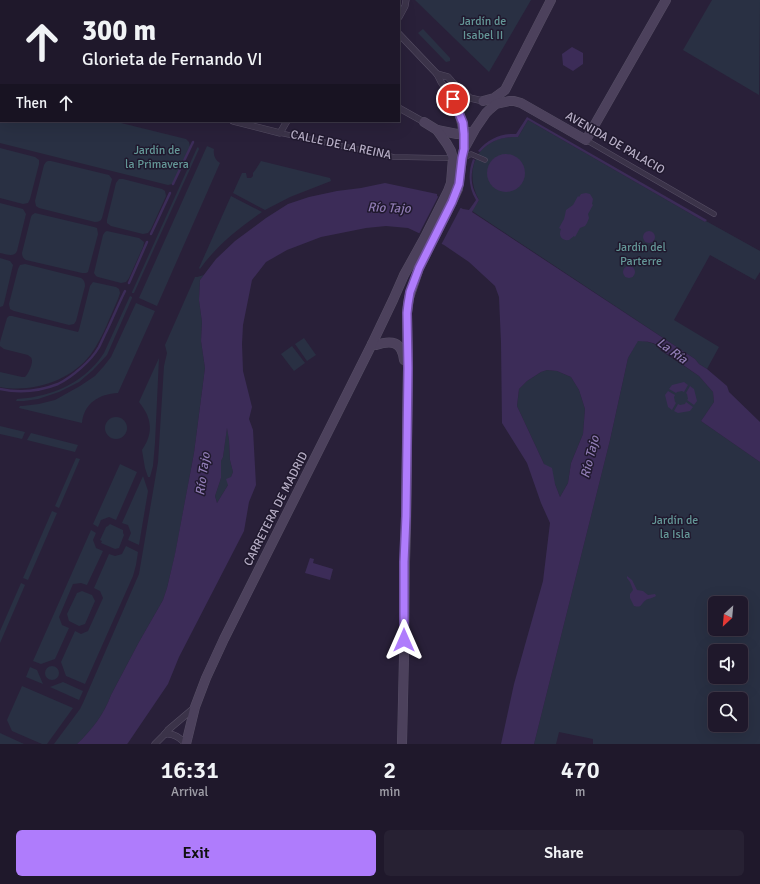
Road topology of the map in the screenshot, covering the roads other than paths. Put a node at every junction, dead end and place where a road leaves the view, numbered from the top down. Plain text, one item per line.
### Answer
1 (406, 0) edge
2 (551, 0) edge
3 (666, 0) edge
4 (400, 15) edge
5 (400, 35) edge
6 (436, 72) junction
7 (450, 95) joint
8 (501, 96) junction
9 (483, 101) joint
10 (400, 109) edge
11 (237, 122) edge
12 (286, 122) edge
13 (424, 122) joint
14 (475, 129) junction
15 (437, 130) junction
16 (280, 133) junction
17 (464, 134) junction
18 (586, 140) junction
19 (464, 154) junction
20 (446, 158) dead end
21 (485, 160) dead end
22 (448, 200) junction
23 (714, 214) dead end
24 (428, 239) junction
25 (372, 344) junction
26 (408, 368) junction
27 (195, 707) junction
28 (165, 734) junction
29 (155, 744) edge
30 (186, 744) edge
31 (402, 744) edge

1 - 4 street
2 - 8 main road
3 - 18 main road
5 - 6 street
6 - 7 street
6 - 9 street
7 - 17 main road
8 - 9 main road, AVENIDA DE PALACIO
8 - 14 main road
8 - 18 main road, AVENIDA DE PALACIO
10 - 13 street
11 - 16 street, CALLE DE LA REINA
12 - 16 street
13 - 15 main road
14 - 17 main road
14 - 19 main road
15 - 17 main road
15 - 22 main road
16 - 20 street, CALLE DE LA REINA
17 - 19 main road
18 - 23 street, AVENIDA DE PALACIO
19 - 21 street
19 - 22 main road
22 - 24 main road
24 - 25 main road, CARRETERA DE MADRID
24 - 26 main road
25 - 26 main road
25 - 27 main road, CARRETERA DE MADRID
26 - 31 main road
27 - 28 street
27 - 30 main road, CARRETERA DE MADRID
28 - 29 street
28 - 30 street

